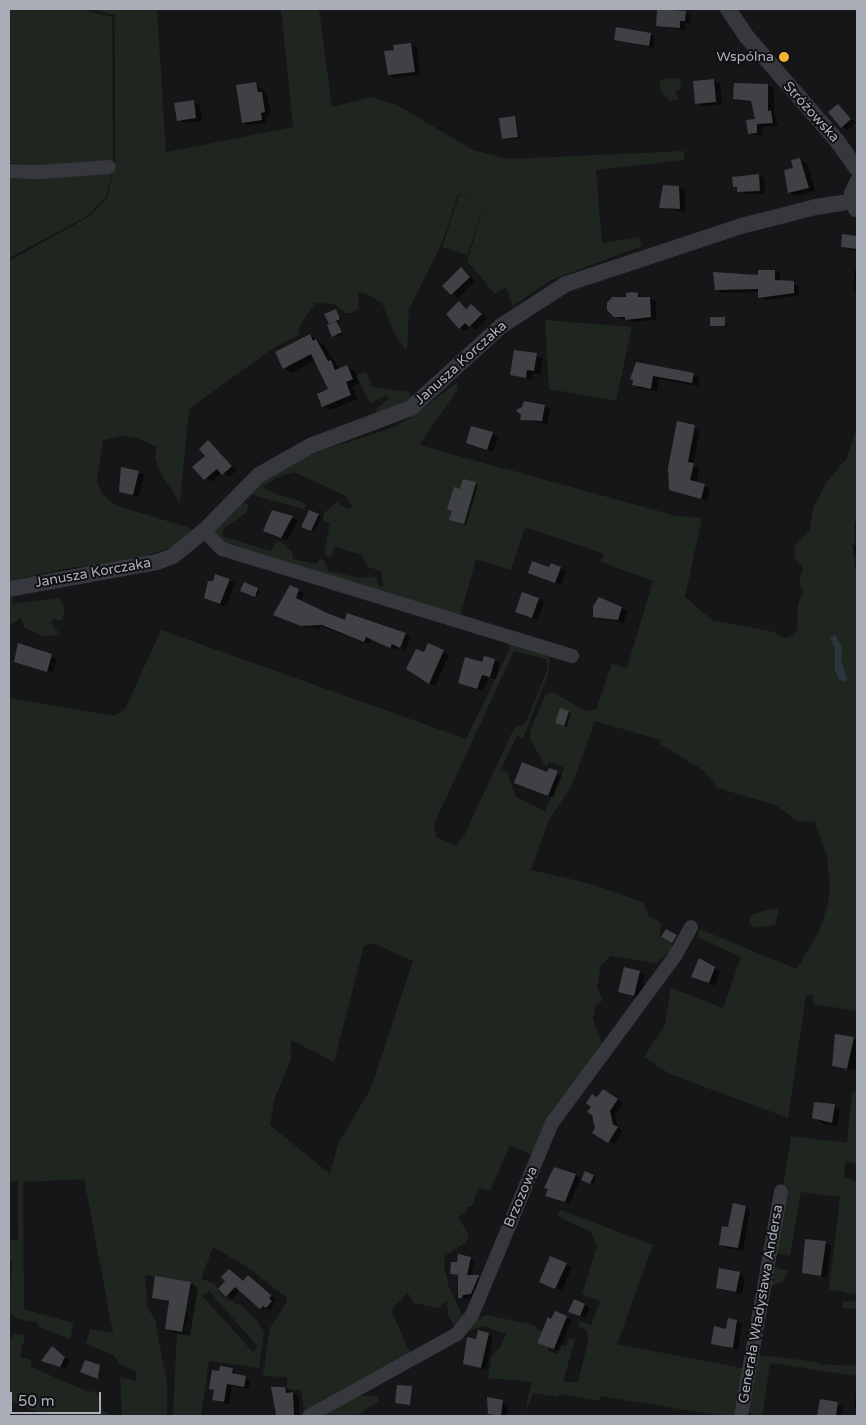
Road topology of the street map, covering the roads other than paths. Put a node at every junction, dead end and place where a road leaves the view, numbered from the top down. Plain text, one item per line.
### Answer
1 (728, 9) edge
2 (109, 167) dead end
3 (857, 169) edge
4 (9, 171) edge
5 (857, 182) edge
6 (855, 206) edge
7 (204, 532) junction
8 (9, 589) edge
9 (572, 656) dead end
10 (691, 927) dead end
11 (781, 1192) dead end
12 (310, 1416) edge
13 (741, 1416) edge

1 - 3 street, Stróżowska
2 - 4 street
5 - 6 street
6 - 7 street, Janusza Korczaka
7 - 8 street, Janusza Korczaka
7 - 9 street
10 - 12 street, Brzozowa
11 - 13 street, Generała Władysława Andersa

